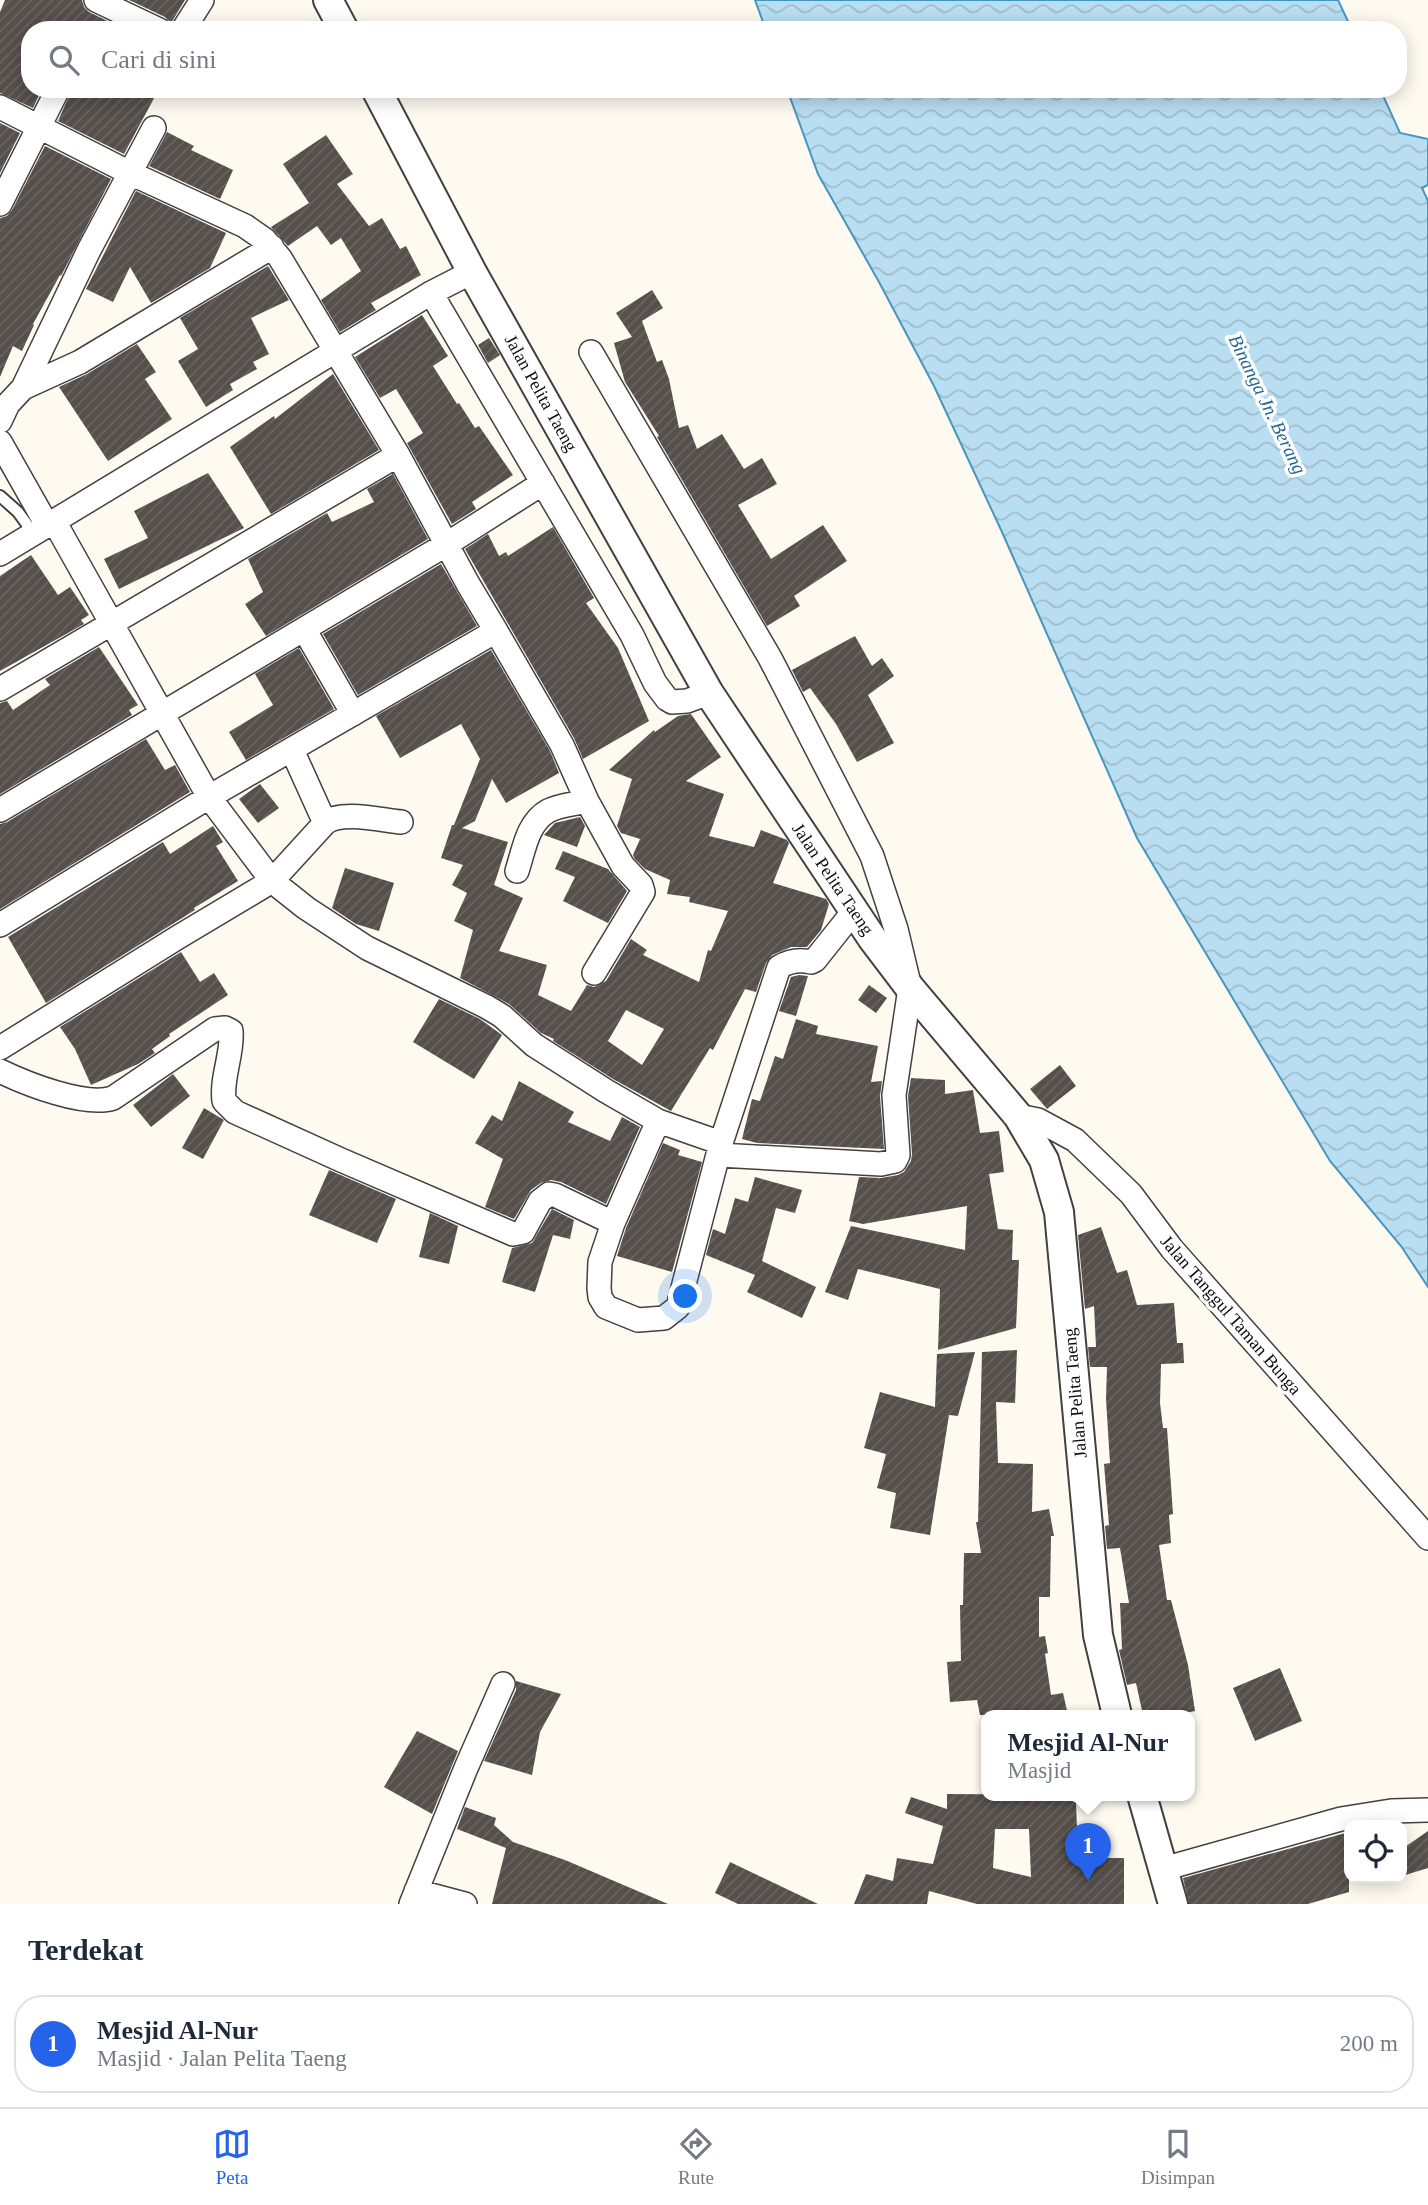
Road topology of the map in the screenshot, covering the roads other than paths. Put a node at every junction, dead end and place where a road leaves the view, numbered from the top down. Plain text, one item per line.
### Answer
1 (202, 0) edge
2 (328, 0) edge
3 (102, 1) edge
4 (141, 21) edge
5 (189, 21) edge
6 (339, 21) edge
7 (54, 98) edge
8 (381, 98) edge
9 (0, 107) edge
10 (40, 127) junction
11 (154, 128) dead end
12 (130, 173) junction
13 (0, 204) edge
14 (272, 247) junction
15 (472, 272) junction
16 (431, 293) junction
17 (335, 351) junction
18 (591, 352) dead end
19 (23, 388) junction
20 (0, 421) edge
21 (0, 442) edge
22 (398, 454) junction
23 (6, 460) edge
24 (543, 483) junction
25 (0, 496) edge
26 (45, 527) junction
27 (447, 544) junction
28 (0, 554) edge
29 (110, 623) junction
30 (304, 629) junction
31 (496, 631) junction
32 (0, 689) edge
33 (709, 693) junction
34 (353, 714) junction
35 (161, 715) junction
36 (292, 750) junction
37 (209, 797) junction
38 (587, 801) junction
39 (0, 810) edge
40 (401, 822) dead end
41 (325, 823) junction
42 (517, 871) dead end
43 (272, 881) junction
44 (854, 911) junction
45 (0, 925) edge
46 (594, 973) dead end
47 (909, 988) junction
48 (0, 1048) edge
49 (0, 1071) edge
50 (1018, 1116) junction
51 (658, 1121) junction
52 (720, 1149) junction
53 (612, 1223) junction
54 (1428, 1538) edge
55 (503, 1684) dead end
56 (1116, 1710) edge
57 (1144, 1801) edge
58 (1428, 1810) edge
59 (1163, 1869) junction
60 (414, 1897) edge
61 (465, 1904) edge
62 (1173, 1904) edge

1 - 5 street
2 - 6 street
3 - 4 street
7 - 10 street
8 - 15 street, Jalan Pelita Taeng
9 - 10 street
10 - 12 street
10 - 13 street
11 - 12 street
12 - 14 street
12 - 19 street
14 - 17 street
14 - 19 street
15 - 16 street
15 - 33 street, Jalan Pelita Taeng
16 - 17 street
16 - 24 street
17 - 22 street
17 - 26 street
18 - 47 street
19 - 20 street
21 - 23 street
22 - 27 street
22 - 29 street
23 - 26 street
24 - 27 street
24 - 33 street
25 - 26 lane
26 - 28 street
26 - 29 street
27 - 30 street
27 - 31 street
29 - 32 street
29 - 35 street
30 - 34 street
30 - 35 street
31 - 34 street
31 - 38 street
33 - 44 street, Jalan Pelita Taeng
34 - 36 street
35 - 37 street
35 - 39 street
36 - 37 street
36 - 41 street
37 - 43 street
37 - 45 street
38 - 42 street
38 - 46 street
40 - 41 street
41 - 43 street
43 - 48 street
43 - 51 street
44 - 47 street, Jalan Pelita Taeng
44 - 52 street
47 - 50 street, Jalan Pelita Taeng
47 - 52 street
49 - 53 street
50 - 54 street, Jalan Tanggul Taman Bunga
50 - 56 street, Jalan Pelita Taeng
51 - 52 street
51 - 53 street
52 - 53 street
55 - 60 street
57 - 59 street
58 - 59 street
59 - 62 street
60 - 61 street

